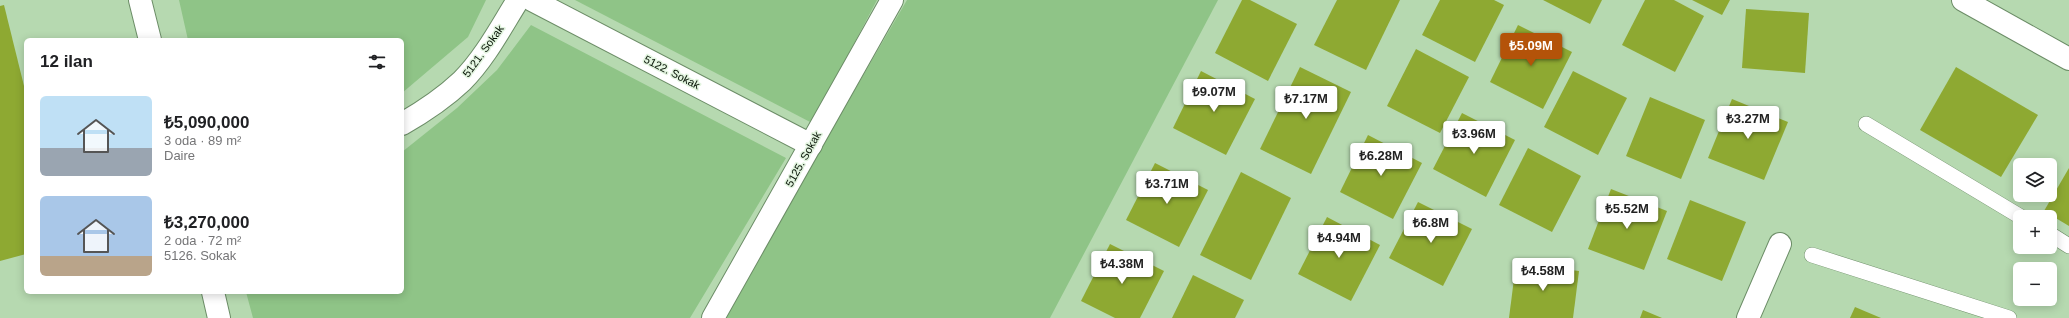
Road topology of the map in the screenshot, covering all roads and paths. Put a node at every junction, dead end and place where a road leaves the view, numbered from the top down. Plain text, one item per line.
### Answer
1 (140, 0) edge
2 (518, 0) edge
3 (532, 0) edge
4 (892, 0) edge
5 (1963, 0) edge
6 (150, 38) edge
7 (2069, 59) edge
8 (404, 123) edge
9 (1866, 124) dead end
10 (811, 145) junction
11 (2013, 212) edge
12 (2057, 238) edge
13 (1780, 244) dead end
14 (2069, 246) edge
15 (1812, 255) dead end
16 (213, 294) edge
17 (219, 318) edge
18 (712, 318) edge
19 (1748, 318) edge
20 (2009, 318) edge

1 - 6 street
2 - 8 street, 5121. Sokak
3 - 10 street, 5122. Sokak
4 - 10 street, 5125. Sokak
5 - 7 street
9 - 11 lane
10 - 18 street, 5125. Sokak
12 - 14 lane
13 - 19 street
15 - 20 lane
16 - 17 street

